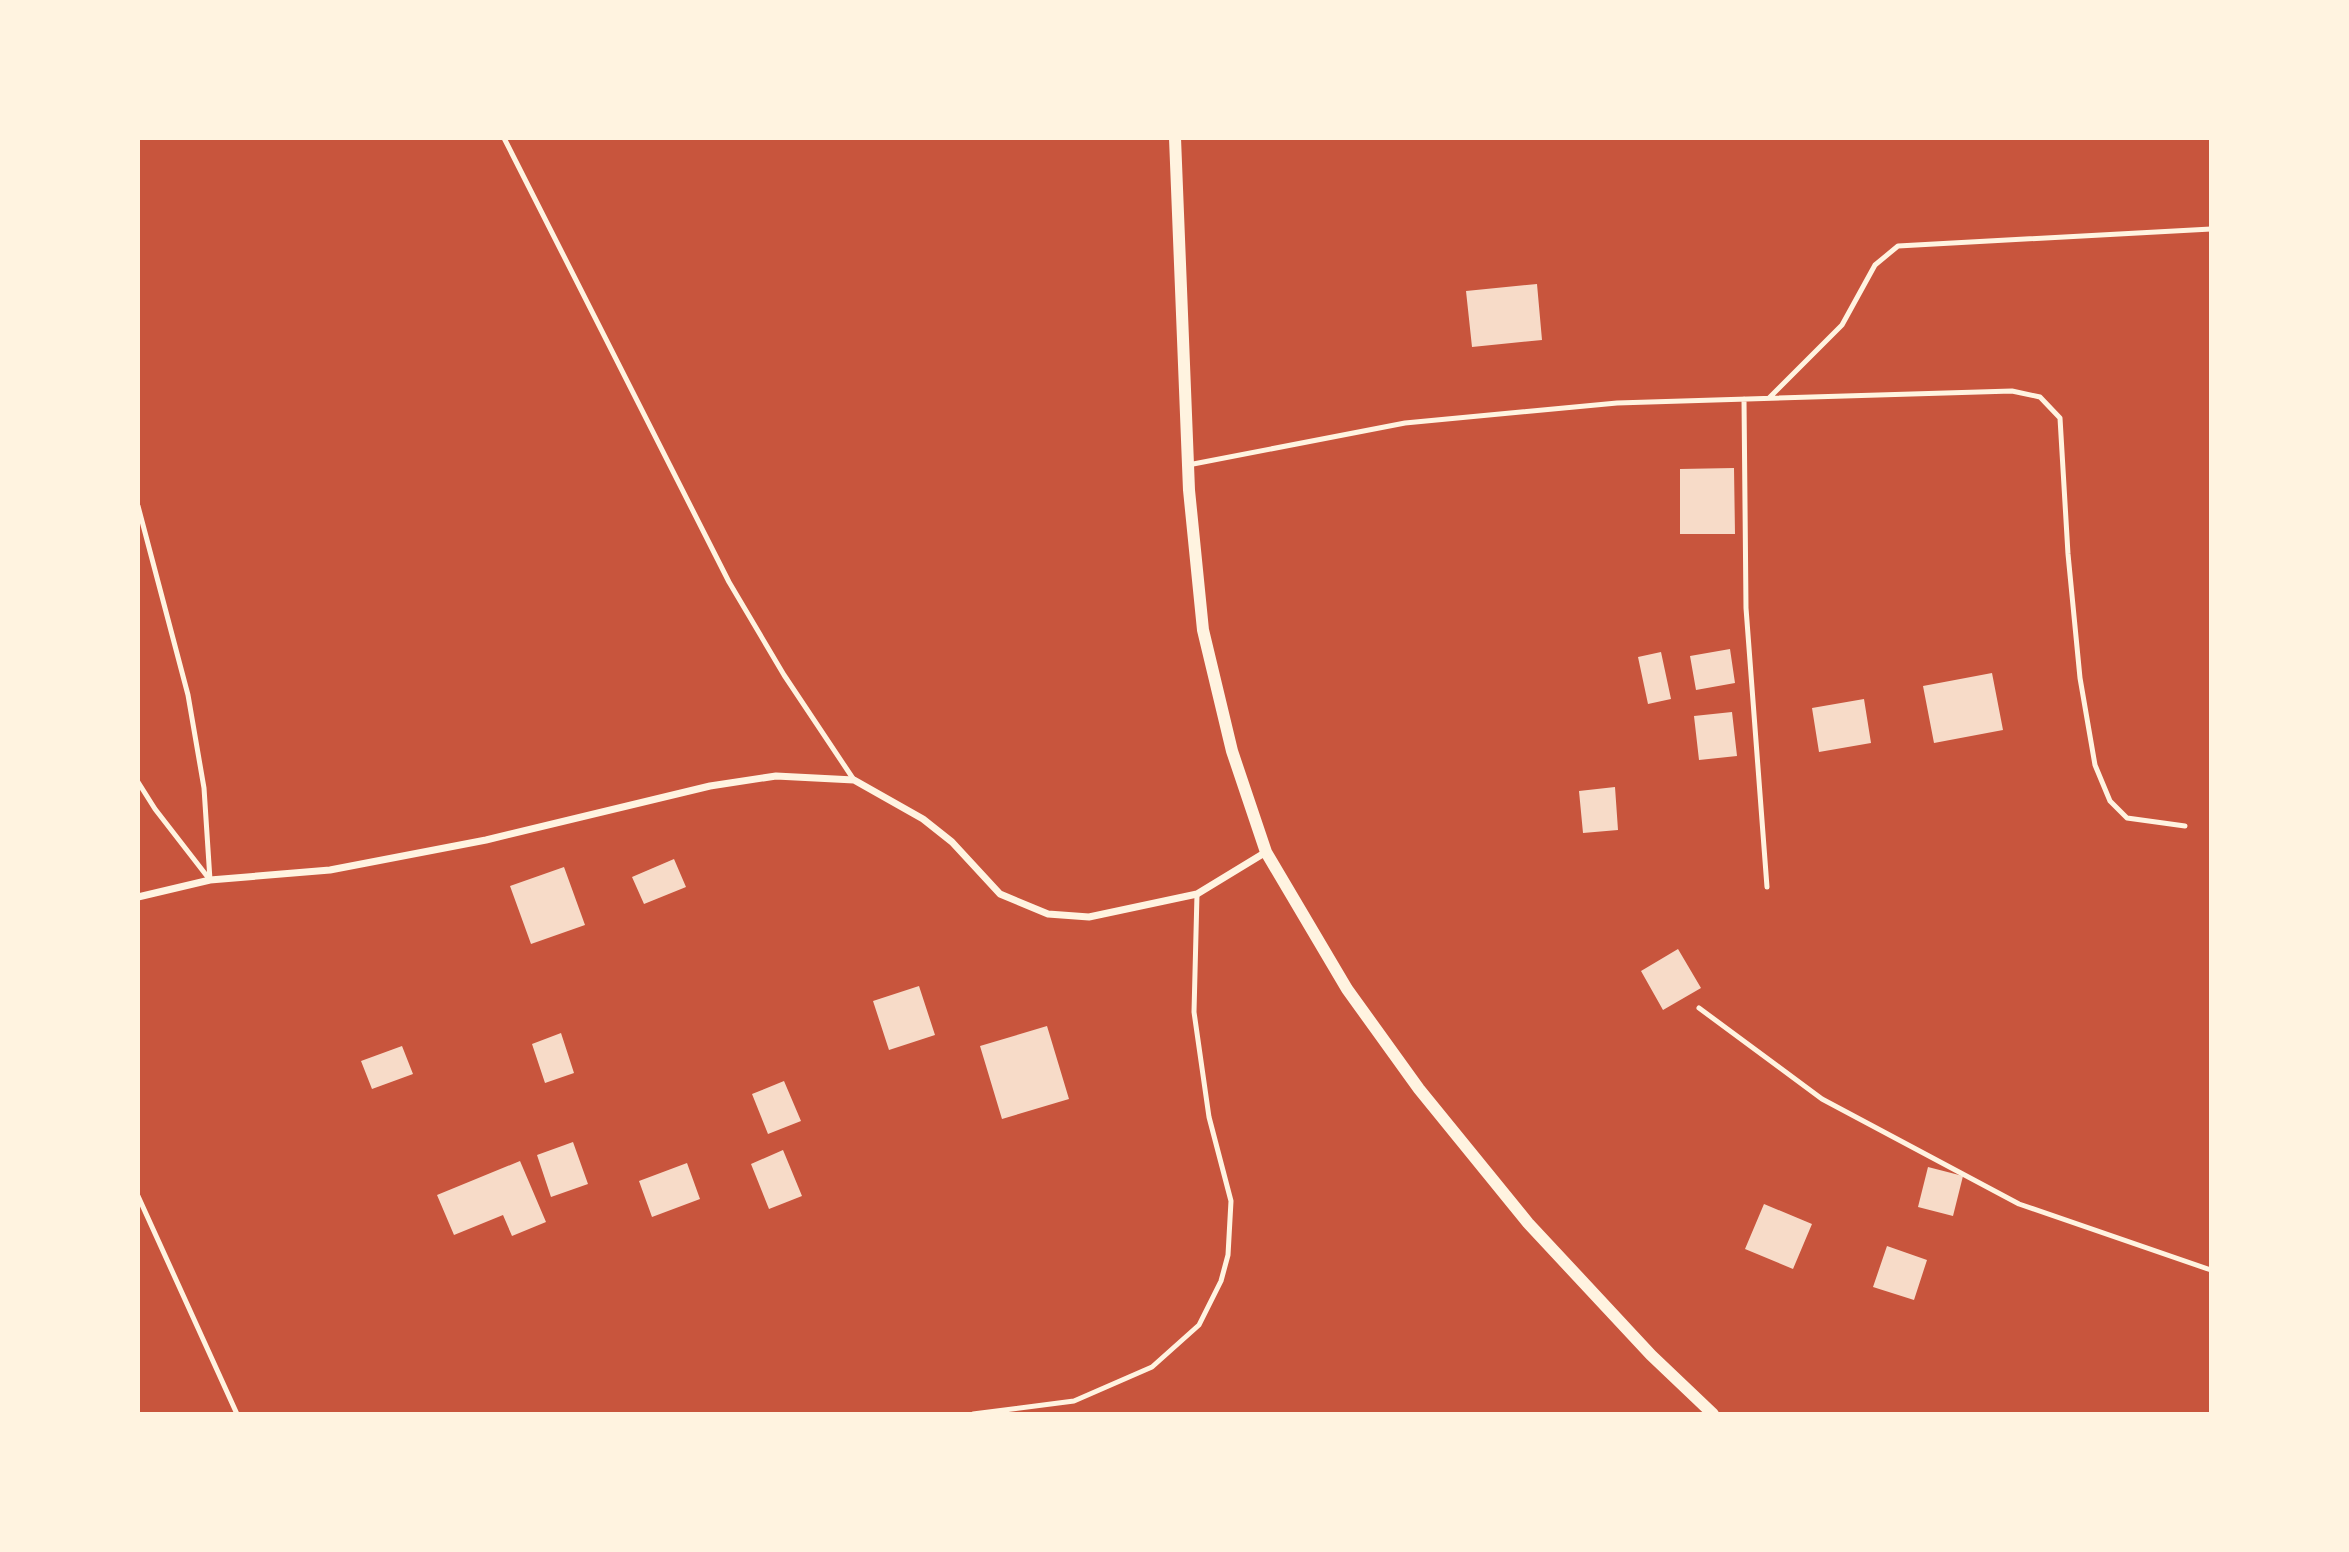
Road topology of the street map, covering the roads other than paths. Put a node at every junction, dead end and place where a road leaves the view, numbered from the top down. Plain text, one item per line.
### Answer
1 (504, 138) edge
2 (1175, 138) edge
3 (2211, 229) edge
4 (1744, 399) junction
5 (1768, 399) junction
6 (1188, 465) junction
7 (138, 506) edge
8 (854, 780) junction
9 (138, 782) edge
10 (2185, 826) dead end
11 (1266, 852) junction
12 (210, 880) junction
13 (1767, 887) dead end
14 (1197, 894) junction
15 (138, 897) edge
16 (1699, 1008) dead end
17 (138, 1196) edge
18 (2211, 1270) edge
19 (237, 1414) edge
20 (973, 1414) edge
21 (1713, 1414) edge

1 - 8 lane
2 - 6 street
3 - 5 lane
4 - 5 lane
4 - 6 lane
4 - 13 lane
5 - 10 lane
6 - 11 street
7 - 12 lane
8 - 12 street
8 - 14 street
9 - 12 lane
11 - 14 street
11 - 21 street
12 - 15 street
14 - 20 lane
16 - 18 lane
17 - 19 lane

